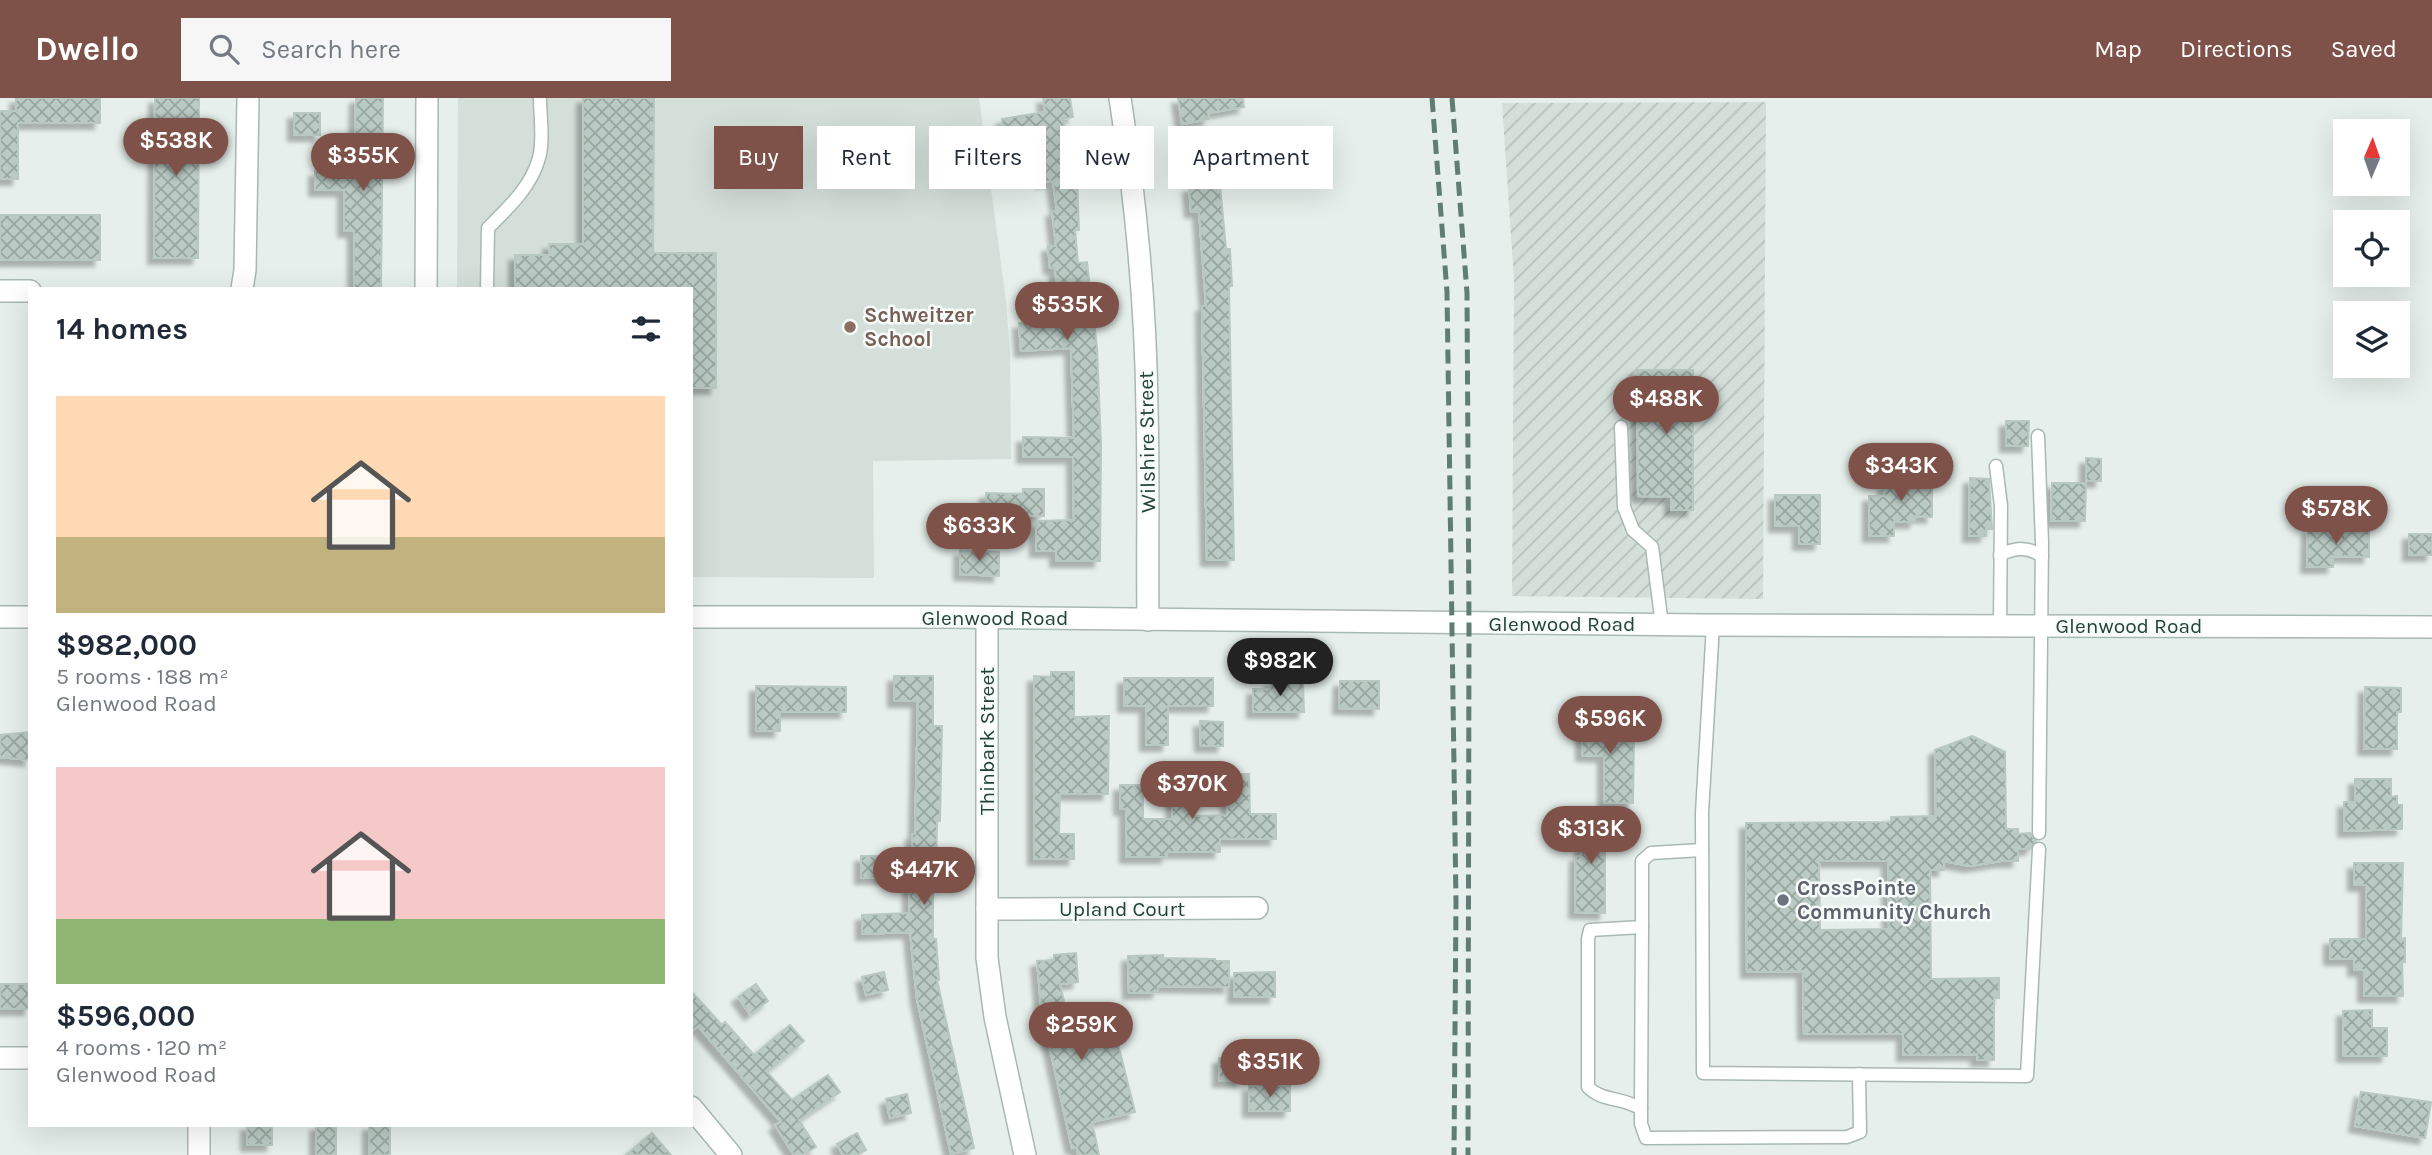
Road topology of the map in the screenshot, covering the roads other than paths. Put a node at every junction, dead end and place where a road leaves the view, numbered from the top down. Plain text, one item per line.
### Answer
1 (248, 98) edge
2 (427, 98) edge
3 (540, 98) edge
4 (1120, 98) edge
5 (242, 287) edge
6 (426, 287) edge
7 (487, 287) edge
8 (0, 291) edge
9 (28, 291) edge
10 (1621, 428) dead end
11 (2038, 436) dead end
12 (1997, 466) dead end
13 (2000, 555) junction
14 (2042, 556) junction
15 (0, 617) edge
16 (28, 617) edge
17 (693, 617) edge
18 (987, 618) junction
19 (1148, 620) junction
20 (1662, 625) junction
21 (1713, 625) junction
22 (2000, 626) junction
23 (2041, 626) junction
24 (2432, 627) edge
25 (2039, 833) dead end
26 (2039, 849) dead end
27 (1702, 850) junction
28 (1257, 908) dead end
29 (987, 909) junction
30 (1642, 927) junction
31 (0, 1058) edge
32 (28, 1058) edge
33 (1859, 1074) junction
34 (693, 1109) edge
35 (1641, 1109) junction
36 (199, 1127) edge
37 (199, 1155) edge
38 (731, 1155) edge
39 (1026, 1155) edge

1 - 5 street
2 - 6 street
3 - 7 lane
4 - 19 street, Wilshire Street
8 - 9 street
10 - 20 lane
11 - 14 lane
12 - 13 lane
13 - 14 lane
13 - 22 lane
14 - 23 lane
15 - 16 street
17 - 18 street, Glenwood Road
18 - 19 street, Glenwood Road
18 - 29 street, Thinbark Street
19 - 20 street, Glenwood Road
20 - 21 street, Glenwood Road
21 - 22 street, Glenwood Road
21 - 27 lane
22 - 23 street, Glenwood Road
23 - 24 street, Glenwood Road
23 - 25 lane
26 - 33 lane
27 - 30 lane
27 - 33 lane
28 - 29 street, Upland Court
29 - 39 street, Thinbark Street
30 - 35 lane
30 - 35 lane
31 - 32 street
33 - 35 lane
34 - 38 street
36 - 37 street

